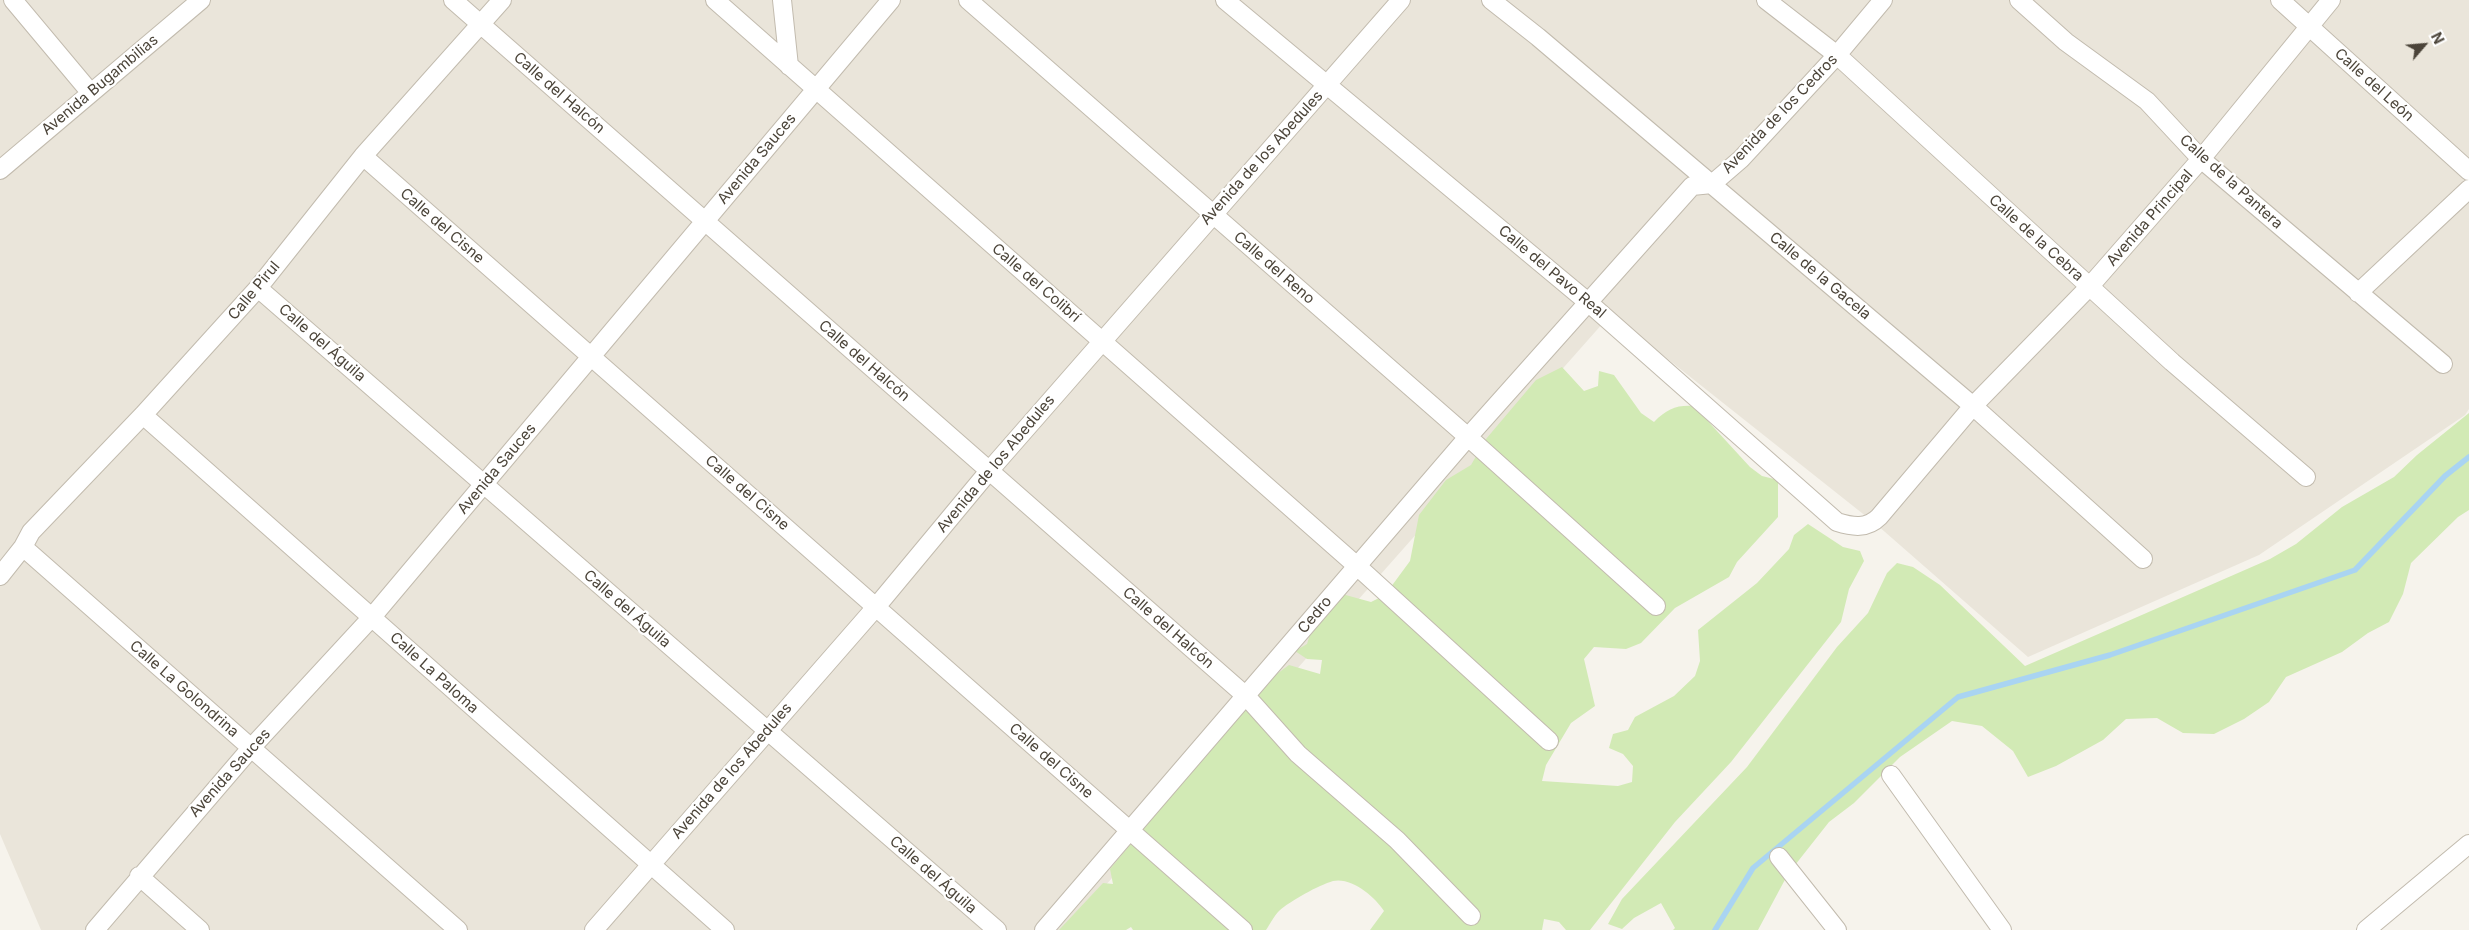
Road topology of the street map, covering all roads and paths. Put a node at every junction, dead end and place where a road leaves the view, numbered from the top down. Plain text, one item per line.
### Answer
1 (13, 0) edge
2 (453, 0) edge
3 (502, 0) edge
4 (715, 0) edge
5 (782, 0) edge
6 (891, 0) edge
7 (968, 0) edge
8 (1225, 0) edge
9 (1401, 0) edge
10 (1491, 0) edge
11 (1766, 0) edge
12 (1883, 0) edge
13 (2019, 0) edge
14 (2280, 0) edge
15 (2331, 0) edge
16 (197, 1) edge
17 (481, 25) junction
18 (2308, 26) junction
19 (1837, 55) junction
20 (789, 66) junction
21 (1327, 84) junction
22 (816, 89) junction
23 (90, 92) junction
24 (363, 156) junction
25 (2202, 159) junction
26 (0, 170) edge
27 (2469, 170) edge
28 (1712, 184) junction
29 (2469, 189) edge
30 (1212, 213) junction
31 (705, 221) junction
32 (2090, 286) junction
33 (258, 288) junction
34 (2358, 293) junction
35 (1590, 303) junction
36 (1102, 341) junction
37 (591, 356) junction
38 (2443, 364) dead end
39 (1973, 406) junction
40 (144, 415) junction
41 (1468, 437) junction
42 (989, 470) junction
43 (2306, 477) dead end
44 (484, 484) junction
45 (1879, 517) joint
46 (23, 547) junction
47 (2143, 559) dead end
48 (1357, 566) junction
49 (0, 576) edge
50 (1656, 606) dead end
51 (876, 607) junction
52 (372, 617) junction
53 (1246, 696) junction
54 (767, 730) junction
55 (1549, 741) dead end
56 (251, 748) junction
57 (1891, 775) dead end
58 (1130, 830) junction
59 (2469, 844) edge
60 (1779, 857) dead end
61 (650, 864) junction
62 (139, 876) junction
63 (1471, 916) dead end
64 (95, 930) edge
65 (200, 930) edge
66 (458, 930) edge
67 (594, 930) edge
68 (725, 930) edge
69 (997, 930) edge
70 (1044, 930) edge
71 (1243, 930) edge
72 (1837, 930) edge
73 (2002, 930) edge
74 (2366, 930) edge

1 - 23 street
2 - 17 street, Calle del Halcón
3 - 17 street, Calle Pirul
4 - 20 street, Calle del Colibrí
5 - 20 street
6 - 22 street, Avenida Sauces
7 - 30 street, Calle del Reno
8 - 21 street, Calle del Pavo Real
9 - 21 street, Avenida de los Abedules
10 - 28 street, Calle de la Gacela
11 - 19 street, Calle de la Cebra
12 - 19 street, Avenida de los Cedros
13 - 25 street, Calle de la Pantera
14 - 18 street, Calle del León
15 - 18 street, Avenida Principal
16 - 23 street, Avenida Bugambilias
17 - 24 street, Calle Pirul
17 - 31 street, Calle del Halcón
18 - 25 street, Avenida Principal
18 - 27 street, Calle del León
19 - 28 street, Avenida de los Cedros
19 - 32 street, Calle de la Cebra
20 - 22 street, Calle del Colibrí
21 - 30 street, Avenida de los Abedules
21 - 35 street, Calle del Pavo Real
22 - 31 street, Avenida Sauces
22 - 36 street, Calle del Colibrí
23 - 26 street, Avenida Bugambilias
24 - 33 street, Calle Pirul
24 - 37 street, Calle del Cisne
25 - 32 street, Avenida Principal
25 - 34 street, Calle de la Pantera
28 - 35 street, Avenida de los Cedros
28 - 39 street, Calle de la Gacela
29 - 34 street
30 - 36 street, Avenida de los Abedules
30 - 41 street, Calle del Reno
31 - 37 street, Avenida Sauces
31 - 42 street, Calle del Halcón
32 - 39 street, Avenida Principal
32 - 43 street, Calle de la Cebra
33 - 40 street, Calle Pirul
33 - 44 street, Calle del Águila
34 - 38 street, Calle de la Pantera
35 - 41 street, Cedro
35 - 45 street, Calle del Pavo Real
36 - 42 street, Avenida de los Abedules
36 - 48 street, Calle del Colibrí
37 - 44 street, Avenida Sauces
37 - 51 street, Calle del Cisne
39 - 45 street, Avenida Principal
39 - 47 street, Calle de la Gacela
40 - 46 street, Calle Pirul
40 - 52 street, Calle La Paloma
41 - 48 street, Cedro
41 - 50 street, Calle del Reno
42 - 51 street, Avenida de los Abedules
42 - 53 street, Calle del Halcón
44 - 52 street, Avenida Sauces
44 - 54 street, Calle del Águila
46 - 49 street, Calle Pirul
46 - 56 street, Calle La Golondrina
48 - 53 street, Cedro
48 - 55 street, Calle del Colibrí
51 - 54 street, Avenida de los Abedules
51 - 58 street, Calle del Cisne
52 - 56 street, Avenida Sauces
52 - 61 street, Calle La Paloma
53 - 58 street, Cedro
53 - 63 street, Calle del Halcón
54 - 61 street, Avenida de los Abedules
54 - 69 street, Calle del Águila
56 - 62 street, Avenida Sauces
56 - 66 street, Calle La Golondrina
57 - 73 street
58 - 70 street, Cedro
58 - 71 street, Calle del Cisne
59 - 74 street
60 - 72 street
61 - 67 street, Avenida de los Abedules
61 - 68 street, Calle La Paloma
62 - 64 street, Avenida Sauces
62 - 65 street

